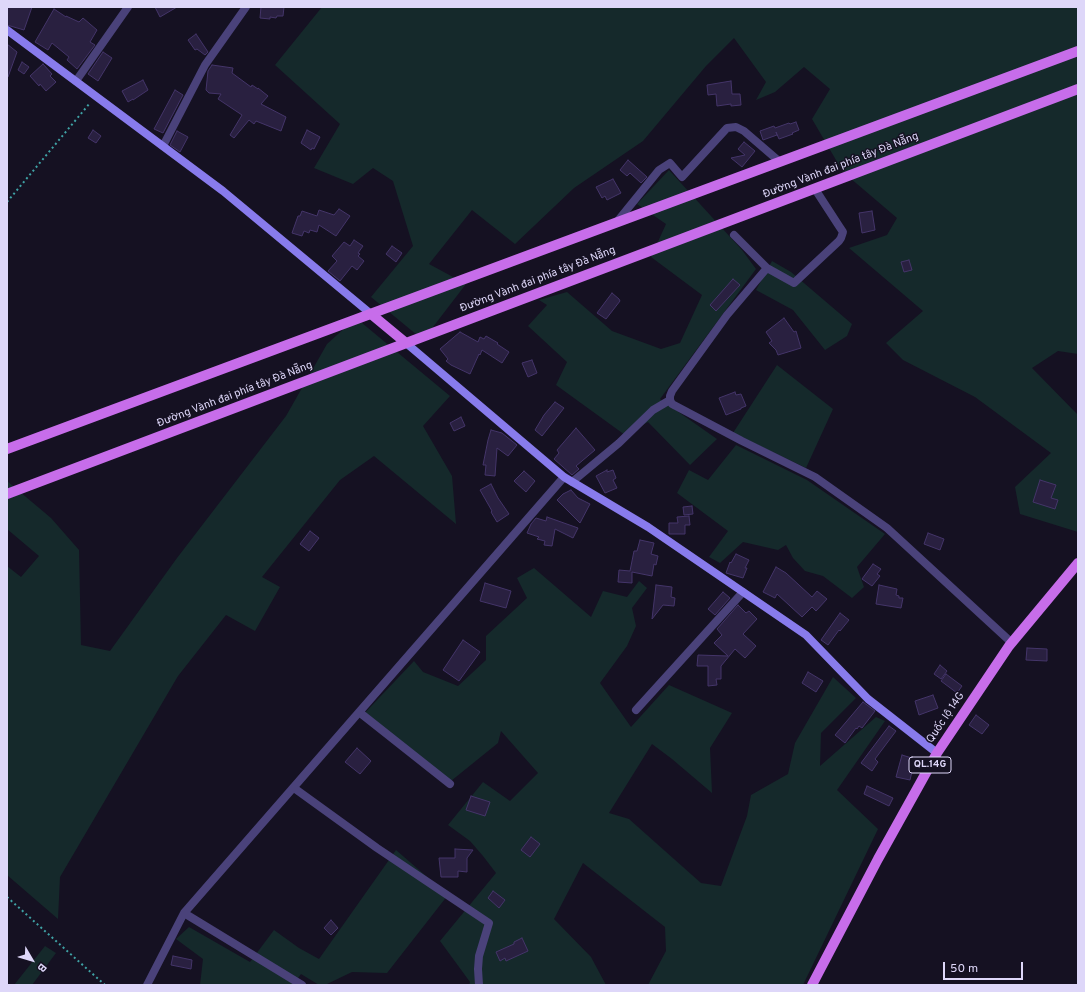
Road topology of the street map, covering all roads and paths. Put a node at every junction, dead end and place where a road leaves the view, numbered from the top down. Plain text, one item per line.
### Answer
1 (128, 7) edge
2 (246, 7) edge
3 (7, 30) edge
4 (1078, 51) edge
5 (76, 81) junction
6 (1078, 90) edge
7 (96, 96) junction
8 (163, 146) junction
9 (780, 162) junction
10 (815, 189) junction
11 (7, 202) edge
12 (616, 223) junction
13 (734, 235) dead end
14 (767, 268) junction
15 (371, 314) junction
16 (406, 343) junction
17 (670, 400) junction
18 (7, 449) edge
19 (564, 477) junction
20 (572, 482) junction
21 (7, 494) edge
22 (1078, 563) edge
23 (743, 592) junction
24 (1012, 643) junction
25 (636, 710) dead end
26 (359, 712) junction
27 (937, 753) junction
28 (450, 784) dead end
29 (294, 788) junction
30 (7, 897) edge
31 (184, 913) junction
32 (106, 985) edge
33 (147, 985) edge
34 (302, 985) edge
35 (479, 985) edge
36 (812, 985) edge

1 - 5 street
2 - 8 street
3 - 5 street
4 - 9 main road
5 - 7 street
6 - 10 main road, Đường Vành đai phía tây Đà Nẵng
7 - 8 street
7 - 11 path
8 - 15 street
9 - 12 main road
9 - 12 street
10 - 14 street
10 - 16 main road, Đường Vành đai phía tây Đà Nẵng
12 - 15 main road
13 - 14 street
14 - 17 street
15 - 16 main road
15 - 18 main road
16 - 19 street
16 - 21 main road, Đường Vành đai phía tây Đà Nẵng
17 - 20 street
17 - 24 street
19 - 20 street
19 - 26 street
20 - 23 street
22 - 24 main road, Quốc lộ 14G / QL.14G
23 - 25 street
23 - 27 street
24 - 27 main road, Quốc lộ 14G / QL.14G
26 - 28 street
26 - 29 street
27 - 36 main road, Quốc lộ 14G / QL.14G
29 - 31 street
29 - 35 street
30 - 32 path
31 - 33 street
31 - 34 street

